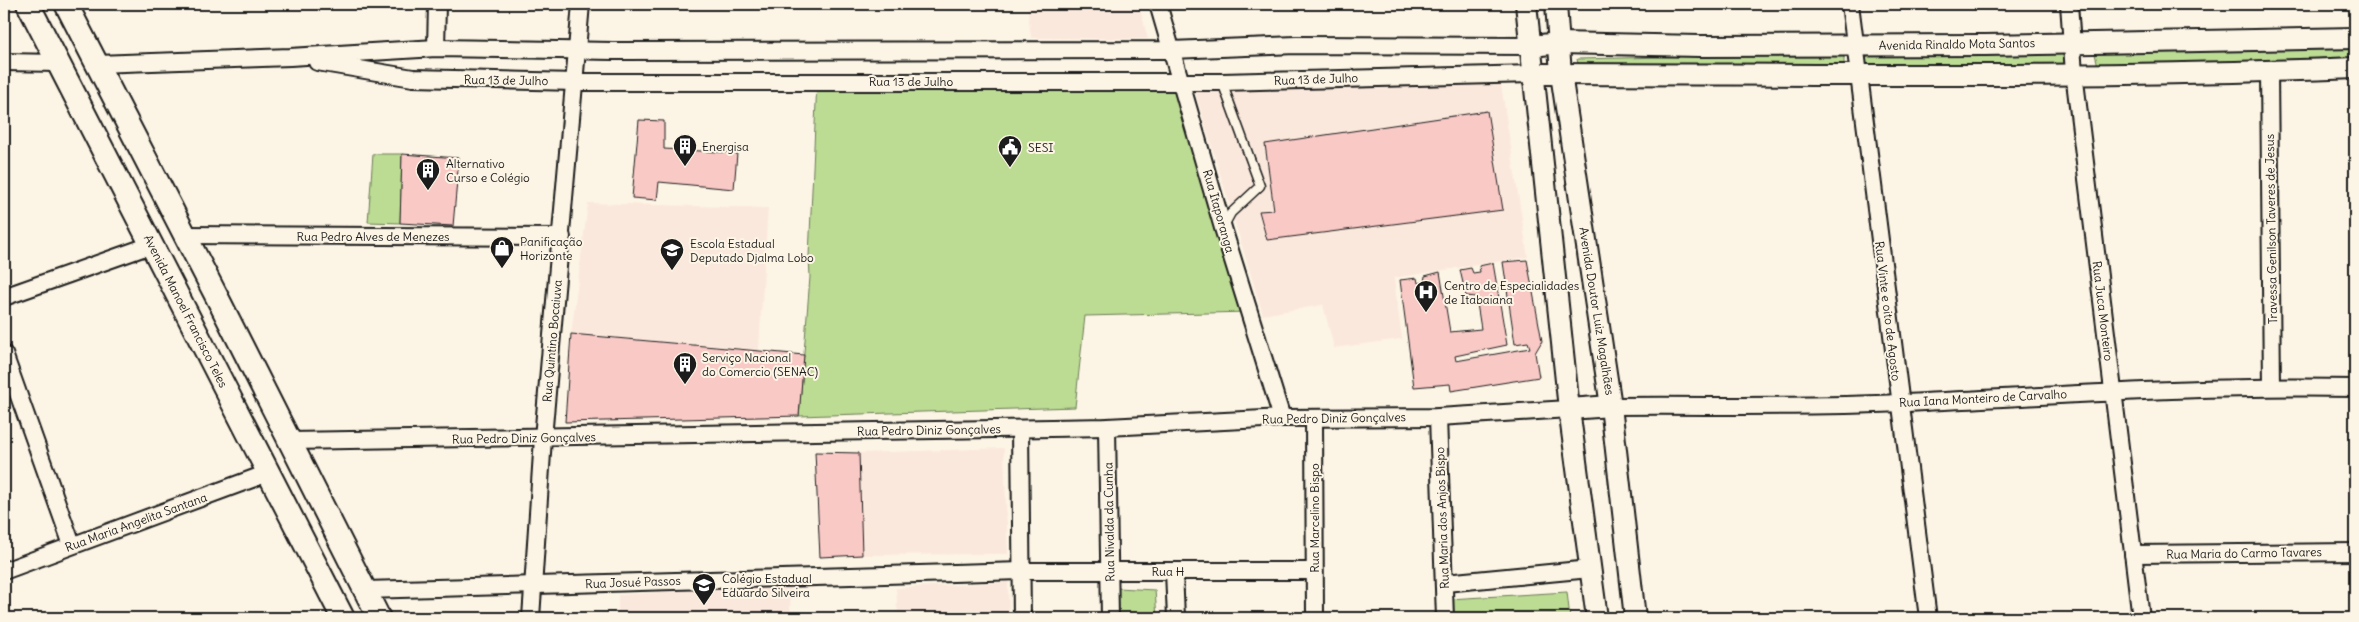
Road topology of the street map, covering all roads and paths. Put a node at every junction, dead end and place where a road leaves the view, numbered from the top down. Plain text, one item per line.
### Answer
1 (28, 4) edge
2 (66, 4) edge
3 (437, 4) edge
4 (581, 4) edge
5 (1158, 4) edge
6 (1526, 4) edge
7 (1556, 4) edge
8 (1850, 4) edge
9 (2069, 4) edge
10 (2355, 38) edge
11 (1559, 43) junction
12 (2073, 43) junction
13 (1855, 45) junction
14 (1532, 46) junction
15 (436, 48) junction
16 (578, 50) junction
17 (1172, 50) junction
18 (290, 57) junction
19 (4, 62) edge
20 (58, 64) junction
21 (97, 64) junction
22 (2355, 68) edge
23 (2269, 71) junction
24 (2074, 73) junction
25 (1533, 74) junction
26 (1561, 74) junction
27 (1858, 76) junction
28 (1181, 81) junction
29 (576, 82) junction
30 (1222, 82) junction
31 (134, 137) junction
32 (98, 142) junction
33 (1223, 228) junction
34 (184, 235) junction
35 (562, 237) junction
36 (151, 245) junction
37 (4, 297) edge
38 (220, 303) junction
39 (189, 318) junction
40 (245, 353) junction
41 (4, 354) edge
42 (218, 372) junction
43 (2272, 386) junction
44 (2355, 388) edge
45 (2113, 391) junction
46 (1900, 403) junction
47 (1611, 406) junction
48 (1569, 409) junction
49 (1438, 417) junction
50 (1282, 418) junction
51 (1314, 418) junction
52 (1107, 426) junction
53 (1020, 428) junction
54 (543, 438) junction
55 (290, 441) junction
56 (268, 473) junction
57 (72, 545) junction
58 (2355, 552) edge
59 (2133, 554) junction
60 (1590, 569) junction
61 (4, 571) edge
62 (1022, 571) junction
63 (1109, 571) junction
64 (1174, 571) junction
65 (1314, 571) junction
66 (1445, 583) junction
67 (533, 584) junction
68 (365, 590) junction
69 (343, 618) edge
70 (379, 618) edge
71 (531, 618) edge
72 (1022, 618) edge
73 (1110, 618) edge
74 (1176, 618) edge
75 (1315, 618) edge
76 (1445, 618) edge
77 (1597, 618) edge
78 (1635, 618) edge
79 (1928, 618) edge
80 (2141, 618) edge

1 - 20 main road, Avenida Manoel Francisco Teles
2 - 21 main road
3 - 15 street
4 - 16 street, Rua Quintino Bocaiuva
5 - 17 street, Rua Itaporanga
6 - 14 street
7 - 11 street, Avenida Doutor Luiz Magalhães
8 - 13 street, Rua Vinte e oito de Agosto
9 - 12 street, Rua Juca Monteiro
10 - 12 street, Avenida Rinaldo Mota Santos
11 - 13 street, Avenida Rinaldo Mota Santos
11 - 14 street, Avenida Rinaldo Mota Santos
11 - 26 street, Avenida Doutor Luiz Magalhães
12 - 13 street, Avenida Rinaldo Mota Santos
12 - 24 street, Rua Juca Monteiro
13 - 27 street, Rua Vinte e oito de Agosto
14 - 17 street, Rua 13 de Julho
14 - 25 street
15 - 16 street, Rua 13 de Julho
15 - 18 street, Rua 13 de Julho
16 - 17 street, Rua 13 de Julho
16 - 29 street, Rua Quintino Bocaiuva
17 - 28 street, Rua Itaporanga
18 - 21 street, Rua 13 de Julho
18 - 29 street, Rua 13 de Julho
19 - 20 street
20 - 32 main road, Avenida Manoel Francisco Teles
21 - 31 main road
22 - 23 street
23 - 24 street
23 - 43 street, Travessa Genilson Taveres de Jesus
24 - 27 street
24 - 45 street, Rua Juca Monteiro
25 - 26 street
25 - 30 street, Rua 13 de Julho
25 - 48 street
26 - 27 street
26 - 47 street, Avenida Doutor Luiz Magalhães
27 - 46 street, Rua Vinte e oito de Agosto
28 - 29 street, Rua 13 de Julho
28 - 30 street, Rua 13 de Julho
28 - 33 street, Rua Itaporanga
29 - 35 street, Rua Quintino Bocaiuva
30 - 33 lane
31 - 32 main road
31 - 34 main road
32 - 36 main road, Avenida Manoel Francisco Teles
33 - 50 street, Rua Itaporanga
34 - 35 street, Rua Pedro Alves de Menezes
34 - 38 main road
35 - 54 street, Rua Quintino Bocaiuva
36 - 37 street
36 - 39 main road, Avenida Manoel Francisco Teles
38 - 39 main road
38 - 40 main road
39 - 42 main road, Avenida Manoel Francisco Teles
40 - 42 main road
40 - 55 main road
41 - 57 street
42 - 56 main road, Avenida Manoel Francisco Teles
43 - 44 street, Rua Iana Monteiro de Carvalho
43 - 45 street, Rua Iana Monteiro de Carvalho
45 - 46 street, Rua Iana Monteiro de Carvalho
45 - 59 street, Rua Juca Monteiro
46 - 47 street, Rua Iana Monteiro de Carvalho
46 - 79 street, Rua Vinte e oito de Agosto
47 - 48 street
47 - 78 street, Avenida Doutor Luiz Magalhães
48 - 49 street, Rua Pedro Diniz Gonçalves
48 - 60 street
49 - 51 street, Rua Pedro Diniz Gonçalves
49 - 66 street, Rua Maria dos Anjos Bispo
50 - 51 street, Rua Pedro Diniz Gonçalves
50 - 52 street, Rua Pedro Diniz Gonçalves
51 - 65 street, Rua Marcelino Bispo
52 - 53 street, Rua Pedro Diniz Gonçalves
52 - 63 street, Rua Nivalda da Cunha
53 - 54 street, Rua Pedro Diniz Gonçalves
53 - 62 street
54 - 55 street, Rua Pedro Diniz Gonçalves
54 - 67 street, Rua Quintino Bocaiuva
55 - 68 main road
56 - 57 street, Rua Maria Angelita Santana
56 - 69 main road, Avenida Manoel Francisco Teles
57 - 61 street, Rua Maria Angelita Santana
58 - 59 street, Rua Maria do Carmo Tavares
59 - 80 street, Rua Juca Monteiro
60 - 66 street
60 - 77 street
62 - 63 street, Rua H
62 - 67 street, Rua Josué Passos
62 - 72 street
63 - 64 street, Rua H
63 - 73 street, Rua Nivalda da Cunha
64 - 65 street, Rua H
64 - 74 street
65 - 75 street, Rua Marcelino Bispo
66 - 76 street, Rua Maria dos Anjos Bispo
67 - 68 street, Rua Josué Passos
67 - 71 street, Rua Quintino Bocaiuva
68 - 70 main road

